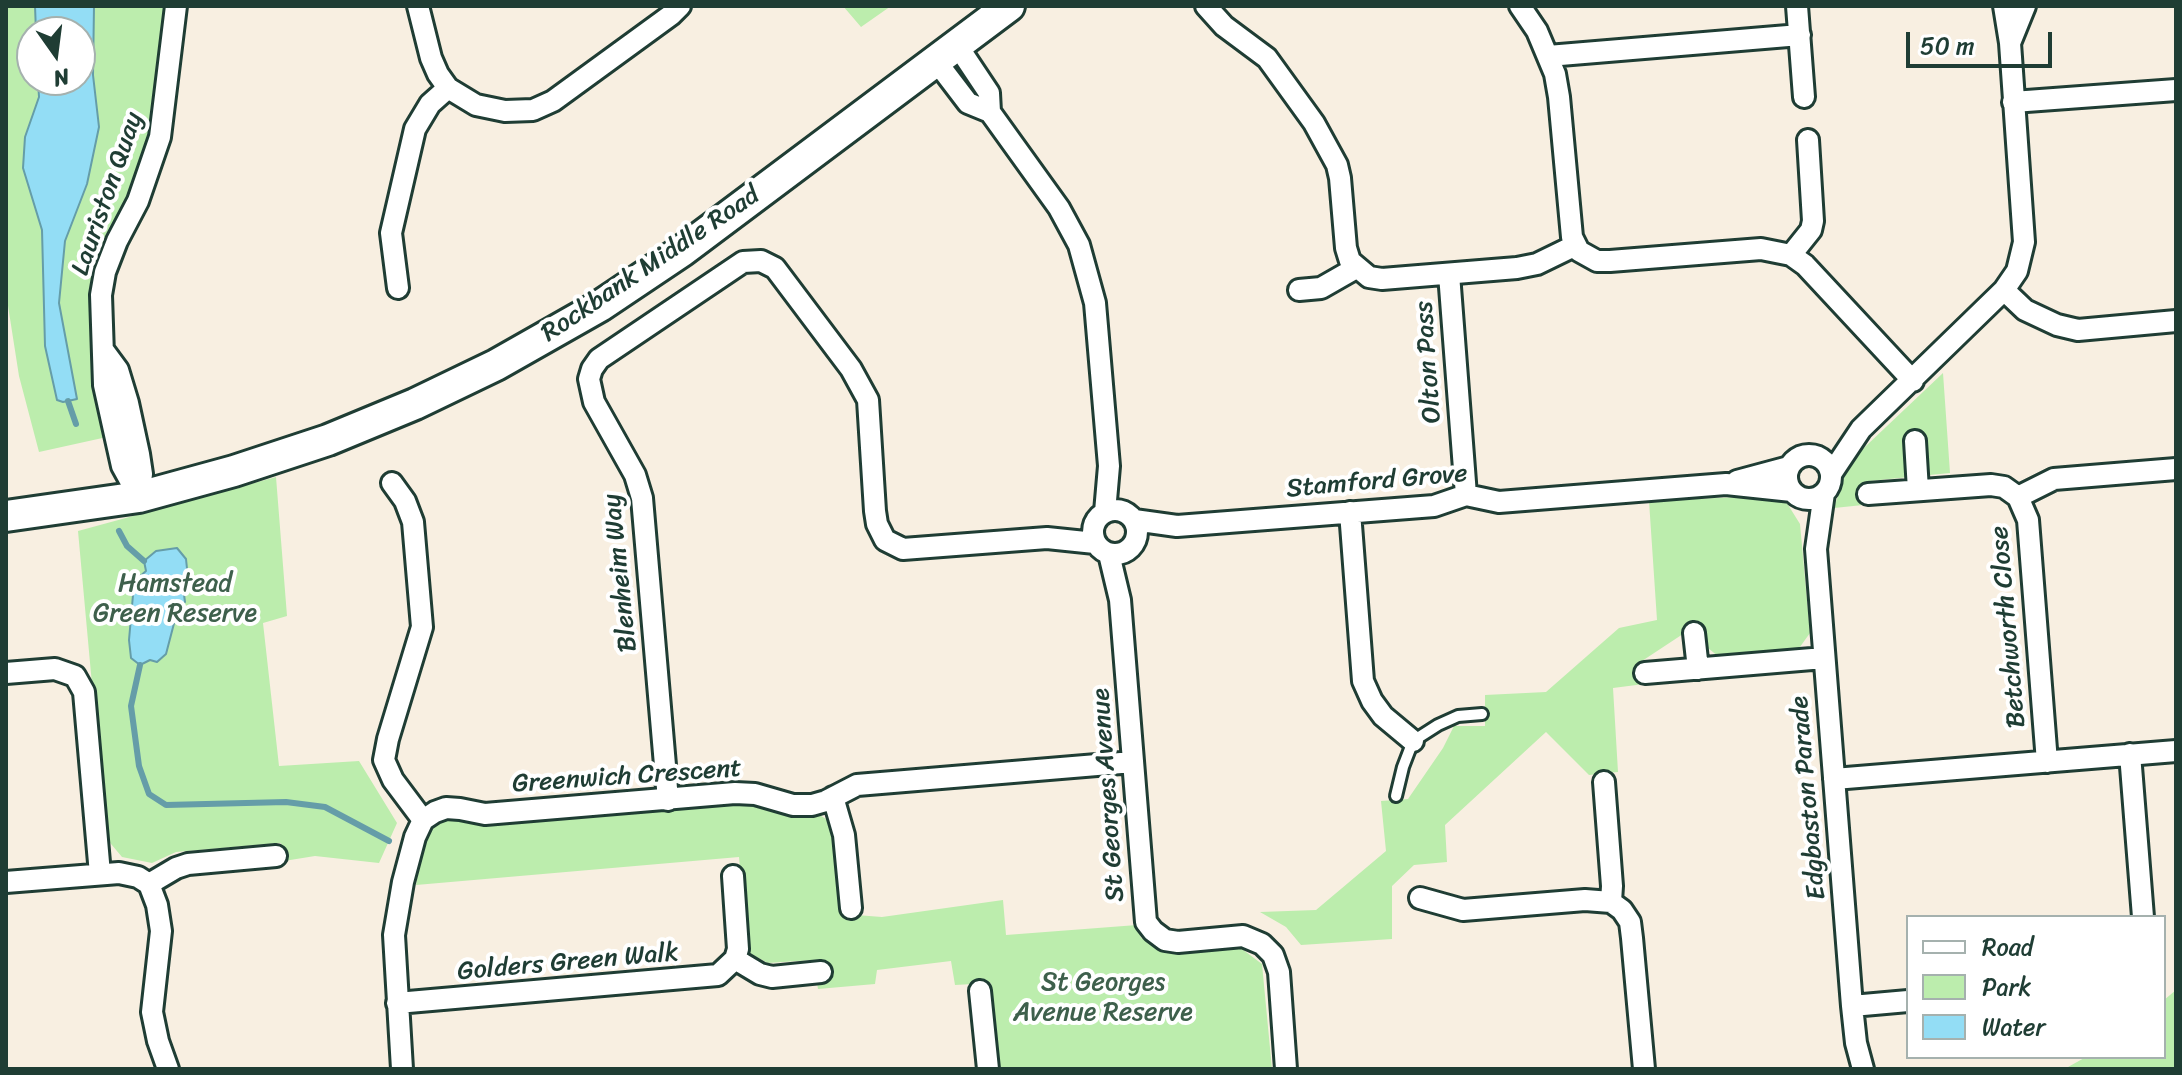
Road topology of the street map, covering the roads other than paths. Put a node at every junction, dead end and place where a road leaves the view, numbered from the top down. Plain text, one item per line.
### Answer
1 (176, 6) edge
2 (418, 6) edge
3 (680, 6) edge
4 (1009, 6) edge
5 (1206, 6) edge
6 (1520, 6) edge
7 (1797, 6) edge
8 (2004, 6) edge
9 (2025, 6) edge
10 (1800, 35) junction
11 (2010, 43) junction
12 (946, 53) junction
13 (1548, 56) junction
14 (448, 88) junction
15 (2176, 90) edge
16 (1804, 97) dead end
17 (2013, 102) junction
18 (1808, 140) dead end
19 (1574, 246) junction
20 (1791, 255) junction
21 (1356, 268) junction
22 (1449, 274) junction
23 (398, 288) dead end
24 (1299, 290) dead end
25 (2004, 290) junction
26 (2176, 321) edge
27 (1913, 381) junction
28 (1861, 429) junction
29 (1915, 441) dead end
30 (1815, 455) junction
31 (1789, 467) junction
32 (2176, 469) edge
33 (392, 483) dead end
34 (1828, 483) junction
35 (1726, 484) junction
36 (1918, 490) junction
37 (1796, 494) junction
38 (1868, 494) dead end
39 (1466, 495) junction
40 (139, 497) junction
41 (2018, 497) junction
42 (6, 501) edge
43 (72, 507) junction
44 (1350, 512) junction
45 (6, 516) edge
46 (1115, 532) junction
47 (1816, 549) junction
48 (1694, 633) dead end
49 (1824, 658) junction
50 (1698, 669) junction
51 (6, 673) edge
52 (1645, 673) dead end
53 (1482, 714) dead end
54 (1413, 741) junction
55 (2176, 751) edge
56 (2130, 754) junction
57 (1133, 762) junction
58 (2047, 762) junction
59 (1834, 779) junction
60 (1604, 782) dead end
61 (1396, 796) dead end
62 (833, 797) junction
63 (668, 800) junction
64 (423, 820) junction
65 (276, 856) dead end
66 (100, 874) junction
67 (733, 876) dead end
68 (6, 882) edge
69 (149, 884) junction
70 (1420, 898) dead end
71 (1611, 902) junction
72 (851, 908) dead end
73 (2143, 915) edge
74 (735, 959) junction
75 (821, 972) dead end
76 (980, 991) dead end
77 (1906, 1001) edge
78 (397, 1003) junction
79 (1852, 1006) junction
80 (1856, 1043) junction
81 (168, 1069) edge
82 (402, 1069) edge
83 (988, 1069) edge
84 (1286, 1069) edge
85 (1644, 1069) edge
86 (1852, 1069) edge
87 (1863, 1069) edge

1 - 40 street, Lauriston Quay
2 - 14 street
3 - 14 street
4 - 12 street, Rockbank Middle Road
5 - 21 street
6 - 13 street
7 - 10 street
8 - 11 street, Edgbaston Parade
9 - 11 street, Edgbaston Parade
10 - 13 street
10 - 16 street
11 - 17 street, Edgbaston Parade
12 - 40 street, Rockbank Middle Road
12 - 46 street, St Georges Avenue
13 - 19 street
14 - 23 street
15 - 17 street
17 - 25 street, Edgbaston Parade
18 - 20 street
19 - 20 street
19 - 22 street
20 - 27 street
21 - 22 street
21 - 24 street
22 - 39 street, Olton Pass
25 - 26 street
25 - 27 street, Edgbaston Parade
27 - 28 street, Edgbaston Parade
28 - 30 street, Edgbaston Parade
28 - 34 street, Edgbaston Parade
29 - 36 street
30 - 31 street
30 - 34 street
31 - 35 street, Stamford Grove
31 - 37 street
32 - 41 street
33 - 64 street
34 - 37 street
34 - 47 street, Edgbaston Parade
35 - 37 street, Stamford Grove
35 - 39 street, Stamford Grove
36 - 38 street, Betchworth Close
36 - 41 street, Betchworth Close
37 - 47 street, Edgbaston Parade
39 - 44 street, Stamford Grove
40 - 43 street, Rockbank Middle Road
41 - 58 street, Betchworth Close
42 - 43 street, Rockbank Middle Road
43 - 45 street, Rockbank Middle Road
44 - 46 street, Stamford Grove
44 - 54 street
46 - 57 street, St Georges Avenue
46 - 63 street, Blenheim Way
47 - 49 street, Edgbaston Parade
48 - 50 street
49 - 50 street
49 - 59 street, Edgbaston Parade
50 - 52 street
51 - 66 street
53 - 54 lane
54 - 61 lane
55 - 56 street
56 - 58 street
56 - 73 street
57 - 62 street, Greenwich Crescent
57 - 84 street, St Georges Avenue
58 - 59 street
59 - 79 street, Edgbaston Parade
60 - 71 street
62 - 63 street, Greenwich Crescent
62 - 72 street
63 - 64 street, Greenwich Crescent
64 - 78 street
65 - 69 street
66 - 68 street
66 - 69 street
67 - 74 street
69 - 81 street
70 - 71 street
71 - 85 street
74 - 75 street
74 - 78 street, Golders Green Walk
76 - 83 street
77 - 79 street
78 - 82 street
79 - 80 street, Edgbaston Parade
80 - 86 street, Edgbaston Parade
80 - 87 street, Edgbaston Parade

